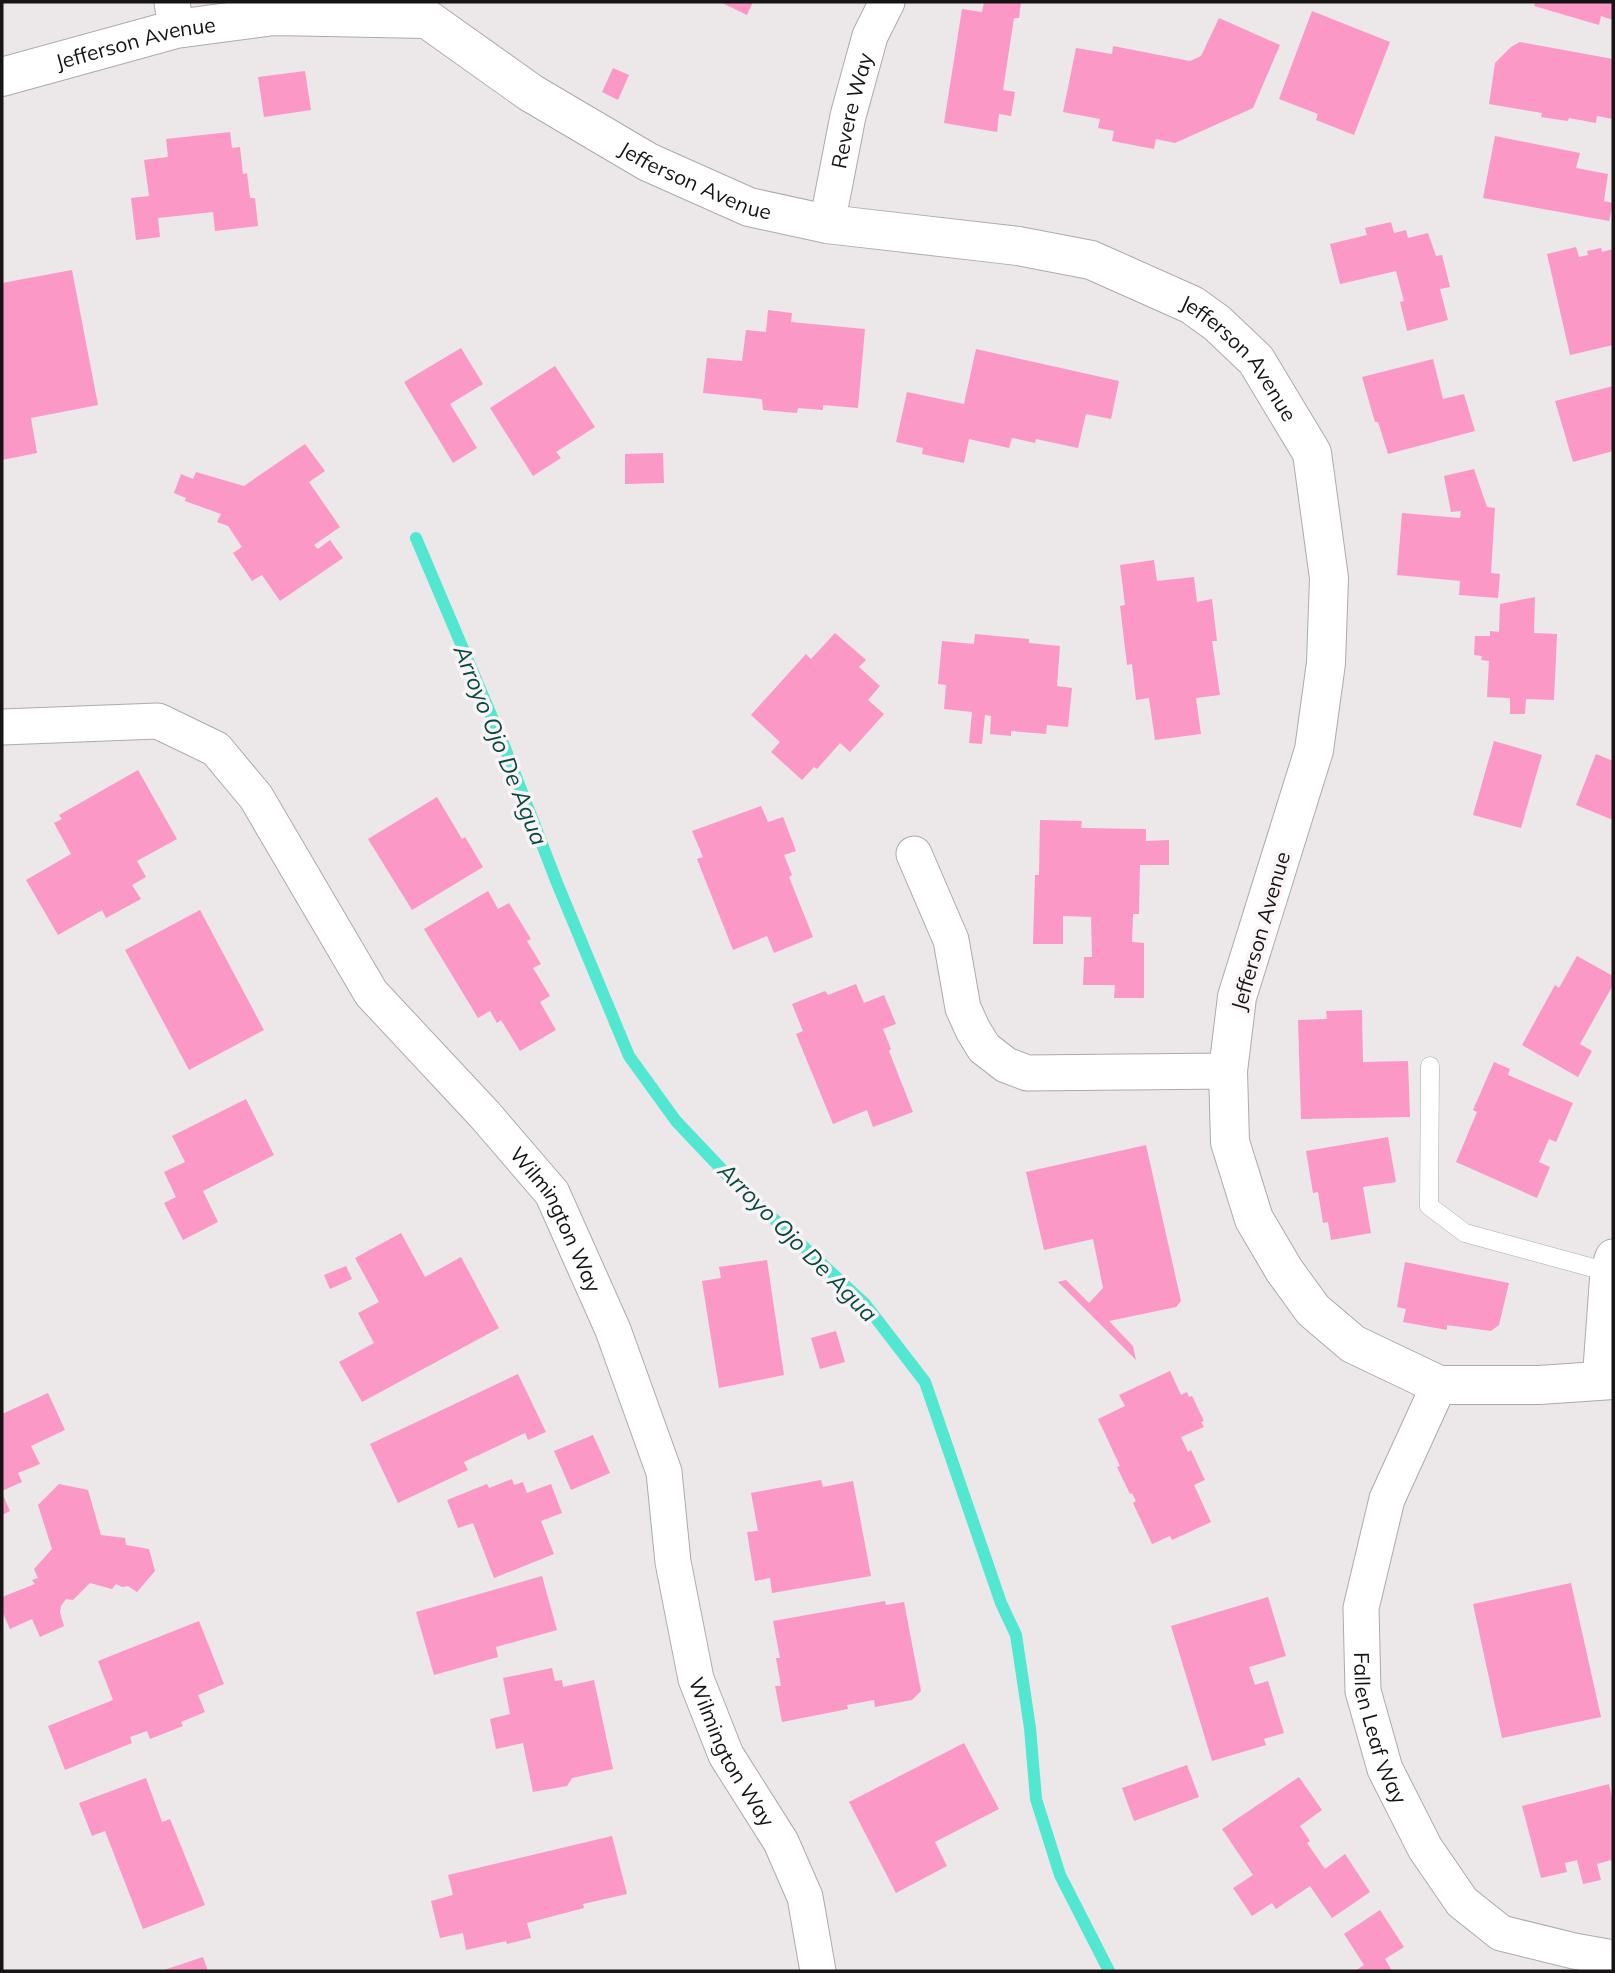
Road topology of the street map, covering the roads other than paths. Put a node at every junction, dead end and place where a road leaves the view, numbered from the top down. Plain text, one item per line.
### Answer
1 (887, 2) edge
2 (429, 10) edge
3 (174, 15) edge
4 (2, 77) edge
5 (827, 224) junction
6 (2, 727) edge
7 (914, 855) dead end
8 (1430, 1066) dead end
9 (1228, 1071) junction
10 (1611, 1264) edge
11 (1607, 1381) edge
12 (1439, 1385) junction
13 (1613, 1958) edge
14 (818, 1971) edge

1 - 5 street, Revere Way
2 - 3 street, Jefferson Avenue
2 - 5 street, Jefferson Avenue
3 - 4 street, Jefferson Avenue
5 - 9 street, Jefferson Avenue
6 - 14 street, Wilmington Way
7 - 9 street
8 - 10 lane
9 - 12 street, Jefferson Avenue
10 - 11 street
11 - 12 street, Jefferson Avenue
12 - 13 street, Fallen Leaf Way

